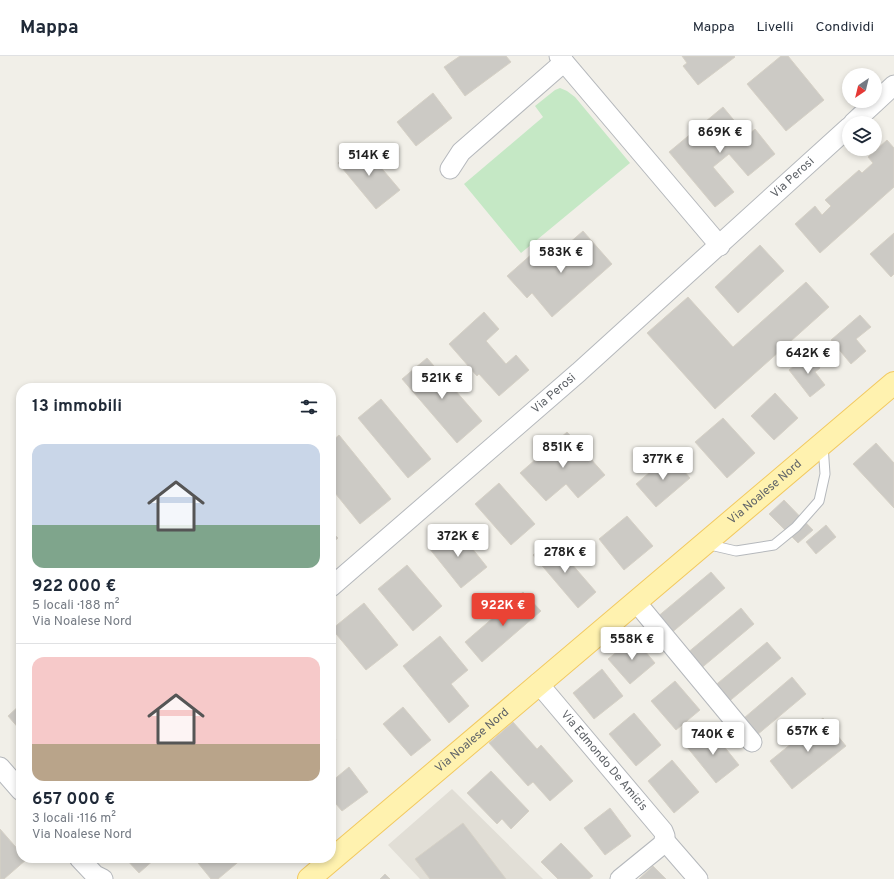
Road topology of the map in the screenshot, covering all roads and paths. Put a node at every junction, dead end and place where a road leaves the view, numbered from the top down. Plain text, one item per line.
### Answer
1 (562, 59) edge
2 (894, 84) edge
3 (861, 116) edge
4 (842, 133) edge
5 (450, 169) dead end
6 (720, 246) junction
7 (894, 383) edge
8 (823, 443) junction
9 (705, 543) junction
10 (336, 583) edge
11 (636, 602) junction
12 (538, 683) junction
13 (752, 742) dead end
14 (0, 767) edge
15 (16, 785) edge
16 (665, 841) junction
17 (336, 857) edge
18 (84, 863) edge
19 (328, 863) edge
20 (103, 879) edge
21 (309, 879) edge
22 (620, 879) edge
23 (698, 879) edge

1 - 5 street
1 - 6 street
2 - 3 street
4 - 6 street, Via Perosi
6 - 10 street, Via Perosi
7 - 8 main road, Via Noalese Nord
8 - 9 main road, Via Noalese Nord
8 - 9 lane
9 - 11 main road, Via Noalese Nord
11 - 12 main road, Via Noalese Nord
11 - 13 street
12 - 16 street, Via Edmondo De Amicis
12 - 17 main road, Via Noalese Nord
14 - 15 street
16 - 22 street
16 - 23 street, Via Edmondo De Amicis
18 - 20 street
19 - 21 main road, Via Noalese Nord

